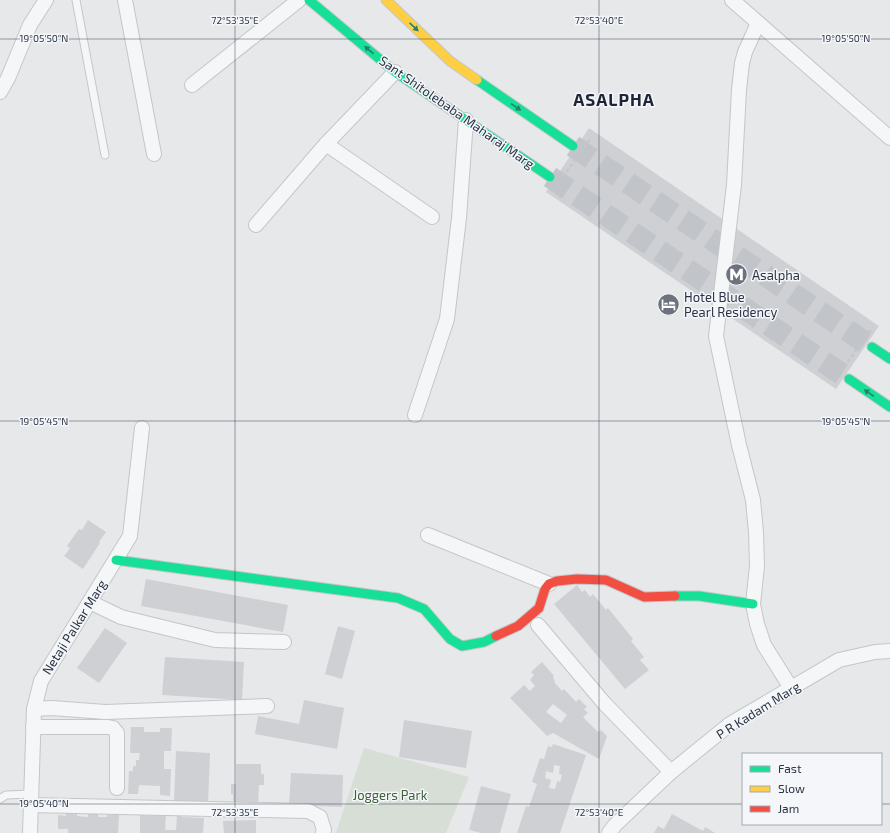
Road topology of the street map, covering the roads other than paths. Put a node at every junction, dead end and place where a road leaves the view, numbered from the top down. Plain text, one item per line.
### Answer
1 (46, 0) edge
2 (76, 0) edge
3 (125, 0) edge
4 (299, 0) edge
5 (310, 0) edge
6 (386, 0) edge
7 (732, 0) edge
8 (758, 23) junction
9 (395, 72) junction
10 (192, 85) dead end
11 (0, 92) edge
12 (466, 120) junction
13 (890, 138) edge
14 (326, 144) junction
15 (573, 146) tunnel mouth
16 (154, 154) dead end
17 (105, 155) dead end
18 (550, 177) tunnel mouth
19 (432, 217) dead end
20 (256, 225) dead end
21 (872, 347) tunnel mouth
22 (890, 359) edge
23 (849, 379) tunnel mouth
24 (890, 407) edge
25 (415, 415) dead end
26 (142, 428) dead end
27 (428, 535) dead end
28 (116, 560) junction
29 (549, 584) junction
30 (90, 602) junction
31 (753, 604) junction
32 (538, 625) dead end
33 (284, 642) dead end
34 (890, 650) edge
35 (791, 688) junction
36 (267, 706) dead end
37 (34, 709) junction
38 (33, 727) junction
39 (671, 772) junction
40 (117, 788) dead end
41 (0, 798) edge
42 (31, 800) junction
43 (30, 833) edge
44 (324, 833) edge
45 (609, 833) edge

1 - 11 street
2 - 17 lane
3 - 16 street
4 - 10 street
9 -> 5 street, Sant Shitolebaba Maharaj Marg
6 -> 15 street
7 - 8 street
8 - 13 street
8 - 31 street
9 - 12 street, Sant Shitolebaba Maharaj Marg
9 - 14 street
12 - 18 street, Sant Shitolebaba Maharaj Marg
12 - 25 street
14 - 19 street
14 - 20 street
21 - 22 street
24 -> 23 street
26 - 28 street, Netaji Palkar Marg
27 - 29 street
28 - 29 street
28 - 30 street, Netaji Palkar Marg
29 - 31 street
30 - 33 street
30 - 37 street, Netaji Palkar Marg
31 - 35 street
32 - 39 street
34 - 35 street, P R Kadam Marg
35 - 39 street, P R Kadam Marg
36 - 37 street
37 - 38 street, Netaji Palkar Marg
38 - 40 street
38 - 42 street, Netaji Palkar Marg
39 - 45 street, P R Kadam Marg
41 - 42 lane
42 - 43 street, Netaji Palkar Marg
42 - 44 street

